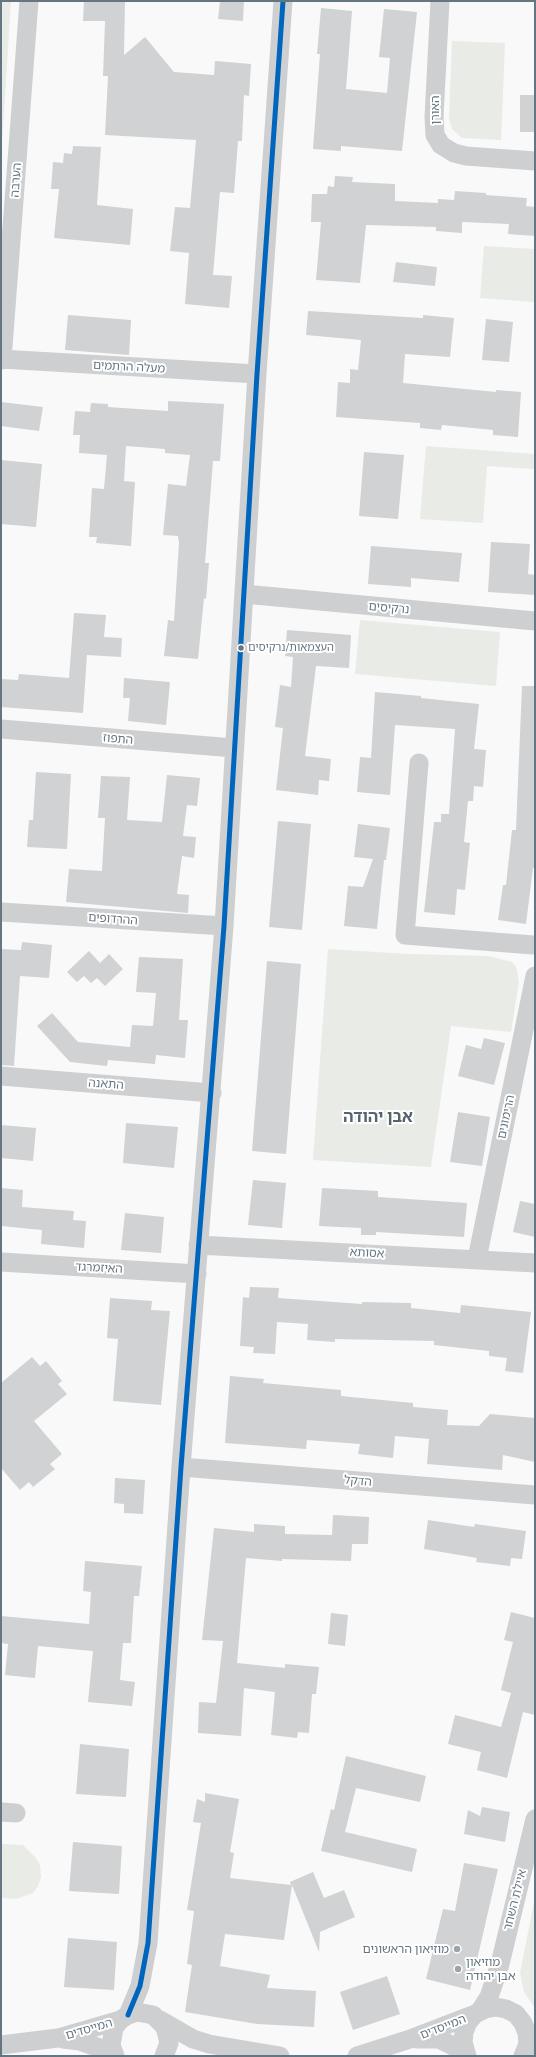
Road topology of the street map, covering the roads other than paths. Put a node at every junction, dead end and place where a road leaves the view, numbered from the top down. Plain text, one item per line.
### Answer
1 (29, 1) edge
2 (283, 1) edge
3 (440, 1) edge
4 (535, 161) edge
5 (2, 360) edge
6 (257, 374) junction
7 (244, 594) junction
8 (535, 621) edge
9 (1, 729) edge
10 (234, 748) junction
11 (419, 763) dead end
12 (1, 912) edge
13 (224, 926) junction
14 (534, 947) edge
15 (535, 976) edge
16 (1, 1076) edge
17 (212, 1092) junction
18 (198, 1245) junction
19 (476, 1259) junction
20 (1, 1262) edge
21 (535, 1263) edge
22 (197, 1274) junction
23 (181, 1467) junction
24 (535, 1495) edge
25 (535, 1819) edge
26 (148, 1943) junction
27 (502, 1958) junction
28 (478, 2013) junction
29 (124, 2017) junction
30 (156, 2018) junction
31 (525, 2022) edge
32 (58, 2038) junction
33 (410, 2039) junction
34 (209, 2044) junction
35 (1, 2045) edge
36 (466, 2054) edge
37 (114, 2055) edge
38 (164, 2056) edge
39 (280, 2056) edge
40 (357, 2056) edge
41 (523, 2056) edge

1 - 5 street, הערבה
2 - 6 street
3 - 4 street, האורן
5 - 6 street, מעלה הרתמים
6 - 7 street
7 - 8 street, נרקיסים
7 - 10 street
9 - 10 street, התפוז
10 - 13 street
11 - 14 street
12 - 13 street, ההרדופים
13 - 17 street
15 - 19 street, הרימונים
16 - 17 street, התאנה
17 - 18 street
18 - 19 street, אסותא
18 - 22 street
19 - 21 street, אסותא
20 - 22 street, האיזמרגד
22 - 23 street
23 - 24 street, הדקל
23 - 26 street
25 - 27 street, איילת השחר
26 - 29 street
26 - 30 street
27 - 28 street, איילת השחר
27 - 31 street, איילת השחר
28 - 31 street, המייסדים
28 - 33 street, המייסדים
28 - 36 street, איילת השחר
29 - 30 street, המייסדים
29 - 32 street, המייסדים
29 - 37 street
30 - 34 street
30 - 38 street
31 - 41 street, איילת השחר
32 - 35 street, המייסדים
32 - 37 street, המייסדים
33 - 36 street, המייסדים
33 - 40 street, המייסדים
34 - 38 street
34 - 39 street

